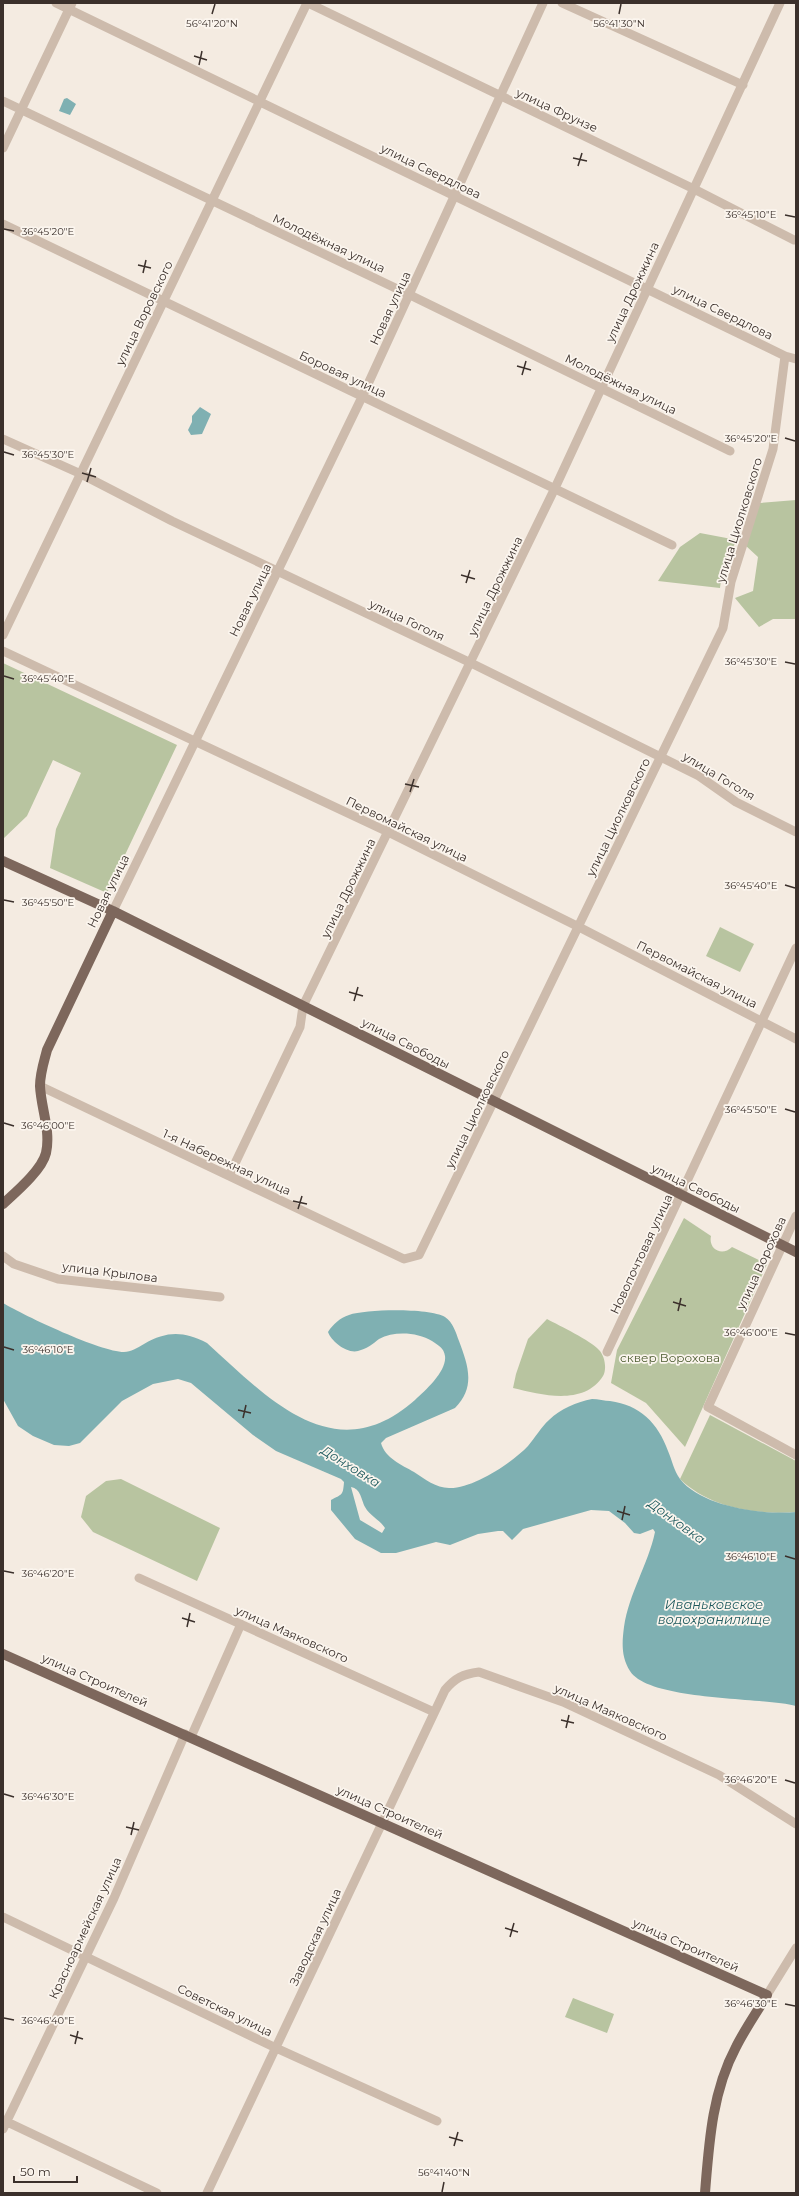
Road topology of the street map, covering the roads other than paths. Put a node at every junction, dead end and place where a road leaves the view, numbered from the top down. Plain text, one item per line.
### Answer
1 (56, 3) edge
2 (308, 3) edge
3 (543, 3) edge
4 (562, 3) edge
5 (780, 3) edge
6 (71, 6) edge
7 (742, 85) junction
8 (500, 96) junction
9 (3, 101) edge
10 (260, 101) junction
11 (22, 110) junction
12 (3, 148) edge
13 (694, 189) junction
14 (455, 196) junction
15 (211, 201) junction
16 (3, 224) edge
17 (794, 240) dead end
18 (648, 288) junction
19 (410, 295) junction
20 (162, 302) junction
21 (785, 356) junction
22 (796, 359) edge
23 (602, 388) junction
24 (362, 397) junction
25 (3, 439) edge
26 (730, 451) dead end
27 (81, 474) junction
28 (556, 488) junction
29 (672, 545) dead end
30 (278, 572) junction
31 (3, 635) edge
32 (3, 651) edge
33 (471, 663) junction
34 (195, 743) junction
35 (661, 757) junction
36 (388, 832) junction
37 (796, 832) edge
38 (3, 861) edge
39 (113, 912) junction
40 (578, 926) junction
41 (796, 948) edge
42 (303, 1006) junction
43 (762, 1021) junction
44 (796, 1039) edge
45 (40, 1086) junction
46 (494, 1102) junction
47 (228, 1176) junction
48 (682, 1195) junction
49 (3, 1204) edge
50 (796, 1216) edge
51 (782, 1245) junction
52 (796, 1252) edge
53 (3, 1256) edge
54 (404, 1258) joint
55 (220, 1297) dead end
56 (607, 1352) dead end
57 (796, 1455) edge
58 (139, 1578) dead end
59 (241, 1624) junction
60 (3, 1654) edge
61 (445, 1690) joint
62 (434, 1712) junction
63 (188, 1736) junction
64 (381, 1823) junction
65 (796, 1824) edge
66 (3, 1917) edge
67 (796, 1948) edge
68 (86, 1956) junction
69 (767, 1995) junction
70 (276, 2048) junction
71 (437, 2121) dead end
72 (4, 2124) edge
73 (157, 2193) edge
74 (207, 2193) edge
75 (705, 2193) edge

1 - 6 street, улица Свердлова
2 - 8 street, улица Фрунзе
2 - 10 street, улица Воровского
3 - 8 street, Новая улица
4 - 7 street
5 - 7 street, улица Дрожжина
6 - 10 street, улица Свердлова
6 - 11 street
7 - 13 street, улица Дрожжина
8 - 13 street, улица Фрунзе
8 - 14 street, Новая улица
9 - 11 street, Молодёжная улица
10 - 14 street, улица Свердлова
10 - 15 street, улица Воровского
11 - 12 street
11 - 15 street, Молодёжная улица
13 - 17 street, улица Фрунзе
13 - 18 street, улица Дрожжина
14 - 18 street, улица Свердлова
14 - 19 street, Новая улица
15 - 19 street, Молодёжная улица
15 - 20 street, улица Воровского
16 - 20 street, Боровая улица
18 - 21 street, улица Свердлова
18 - 23 street, улица Дрожжина
19 - 23 street, Молодёжная улица
19 - 24 street, Новая улица
20 - 24 street, Боровая улица
20 - 27 street, улица Воровского
21 - 22 street, улица Свердлова
21 - 35 street, улица Циолковского
23 - 26 street, Молодёжная улица
23 - 28 street, улица Дрожжина
24 - 28 street, Боровая улица
24 - 30 street, Новая улица
25 - 27 street, улица Гоголя
27 - 30 street, улица Гоголя
27 - 31 street, улица Воровского
28 - 29 street, Боровая улица
28 - 33 street, улица Дрожжина
30 - 33 street, улица Гоголя
30 - 34 street, Новая улица
32 - 34 street, Первомайская улица
33 - 35 street, улица Гоголя
33 - 36 street, улица Дрожжина
34 - 36 street, Первомайская улица
34 - 39 street, Новая улица
35 - 37 street, улица Гоголя
35 - 40 street, улица Циолковского
36 - 40 street, Первомайская улица
36 - 42 street, улица Дрожжина
38 - 39 main road, улица Свободы
39 - 42 main road, улица Свободы
39 - 45 main road, Новая улица
40 - 43 street, Первомайская улица
40 - 46 street, улица Циолковского
41 - 43 street, Новопочтовая улица
42 - 46 main road, улица Свободы
42 - 47 street, улица Дрожжина
43 - 44 street, Первомайская улица
43 - 48 street, Новопочтовая улица
45 - 47 street, 1-я Набережная улица
45 - 49 main road, Новая улица
46 - 48 main road, улица Свободы
46 - 54 street, улица Циолковского
47 - 54 street, 1-я Набережная улица
48 - 51 main road, улица Свободы
48 - 56 street, Новопочтовая улица
50 - 51 street, улица Ворохова
51 - 52 main road, улица Свободы
51 - 57 street, улица Ворохова
53 - 55 street, улица Крылова
58 - 59 street, улица Маяковского
59 - 62 street, улица Маяковского
59 - 63 street, Красноармейская улица
60 - 63 main road, улица Строителей
61 - 62 street, Заводская улица
61 - 65 street, улица Маяковского
62 - 64 street, Заводская улица
63 - 64 main road, улица Строителей
63 - 68 street, Красноармейская улица
64 - 69 main road, улица Строителей
64 - 70 street, Заводская улица
66 - 68 street, Советская улица
67 - 69 street
68 - 70 street, Советская улица
68 - 72 street, Красноармейская улица
69 - 75 main road
70 - 71 street, Советская улица
70 - 74 street, Заводская улица
72 - 73 street

